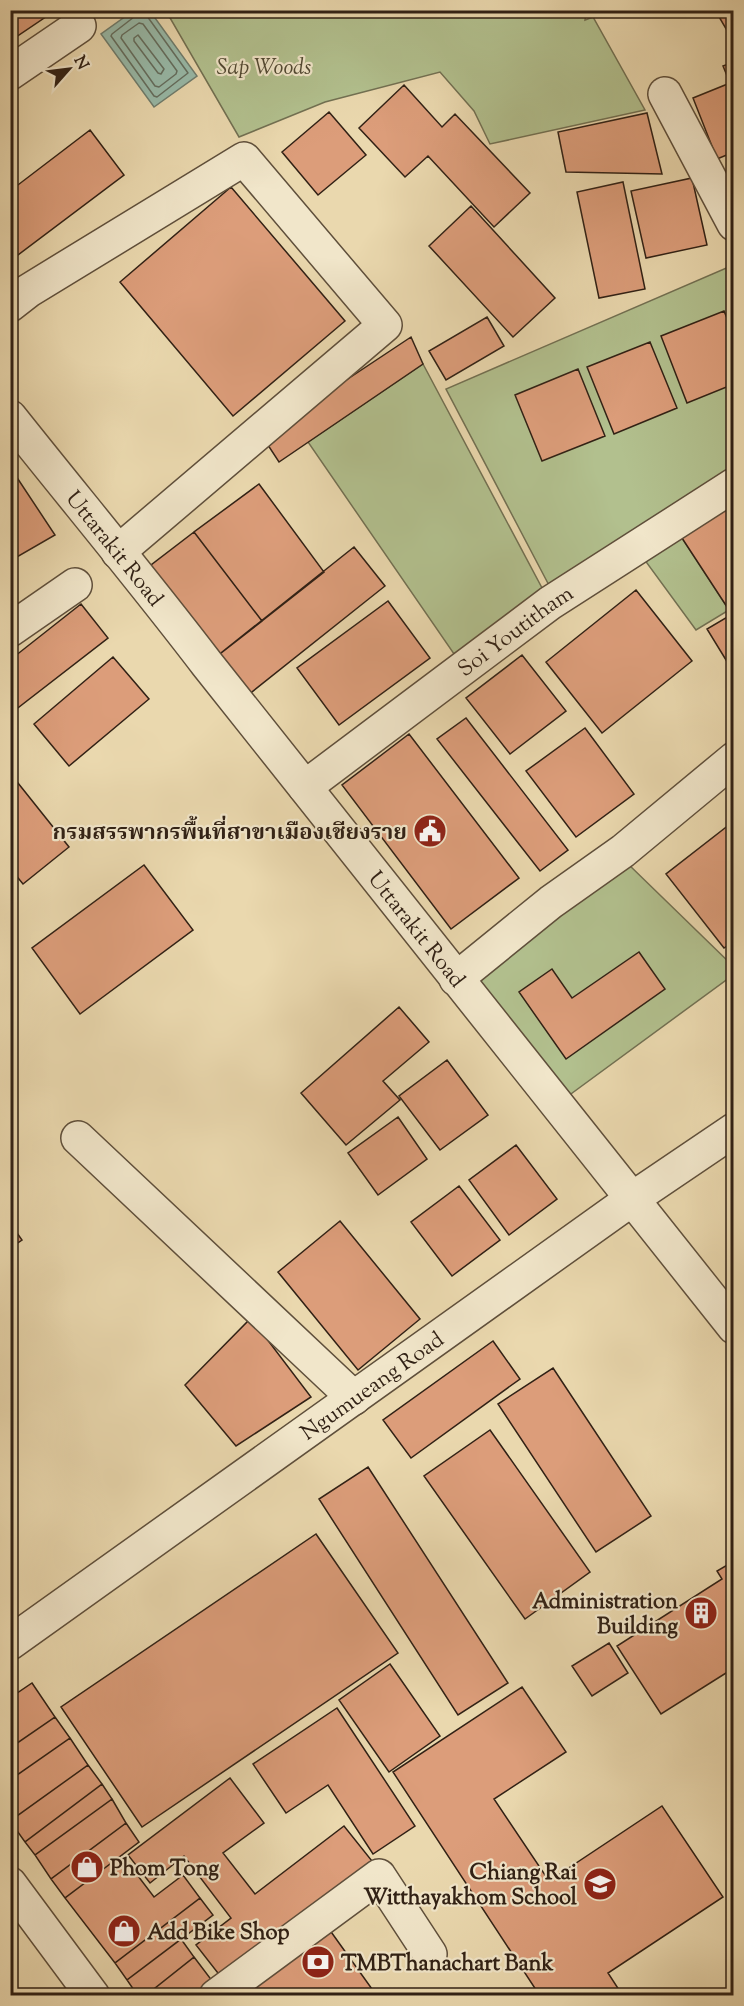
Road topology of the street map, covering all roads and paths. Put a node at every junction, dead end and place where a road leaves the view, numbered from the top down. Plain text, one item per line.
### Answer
1 (79, 26) dead end
2 (10, 73) edge
3 (665, 94) dead end
4 (734, 224) edge
5 (10, 305) edge
6 (10, 417) edge
7 (734, 486) edge
8 (118, 552) junction
9 (75, 585) dead end
10 (10, 630) edge
11 (734, 759) edge
12 (305, 787) junction
13 (456, 979) junction
14 (734, 1130) edge
15 (78, 1138) dead end
16 (632, 1198) junction
17 (734, 1327) edge
18 (354, 1398) junction
19 (10, 1642) edge
20 (10, 1884) edge
21 (430, 1954) dead end
22 (93, 1995) edge
23 (216, 1995) edge

1 - 2 street
3 - 4 street
5 - 8 street
6 - 8 street, Uttarakit Road
7 - 12 street, Soi Youtitham
8 - 12 street, Uttarakit Road
9 - 10 street
11 - 13 street
12 - 13 street, Uttarakit Road
13 - 16 street, Uttarakit Road
14 - 16 street, Ngumueang Road
15 - 18 street
16 - 17 street, Uttarakit Road
16 - 18 street, Ngumueang Road
18 - 19 street, Ngumueang Road
20 - 22 street
21 - 23 street

